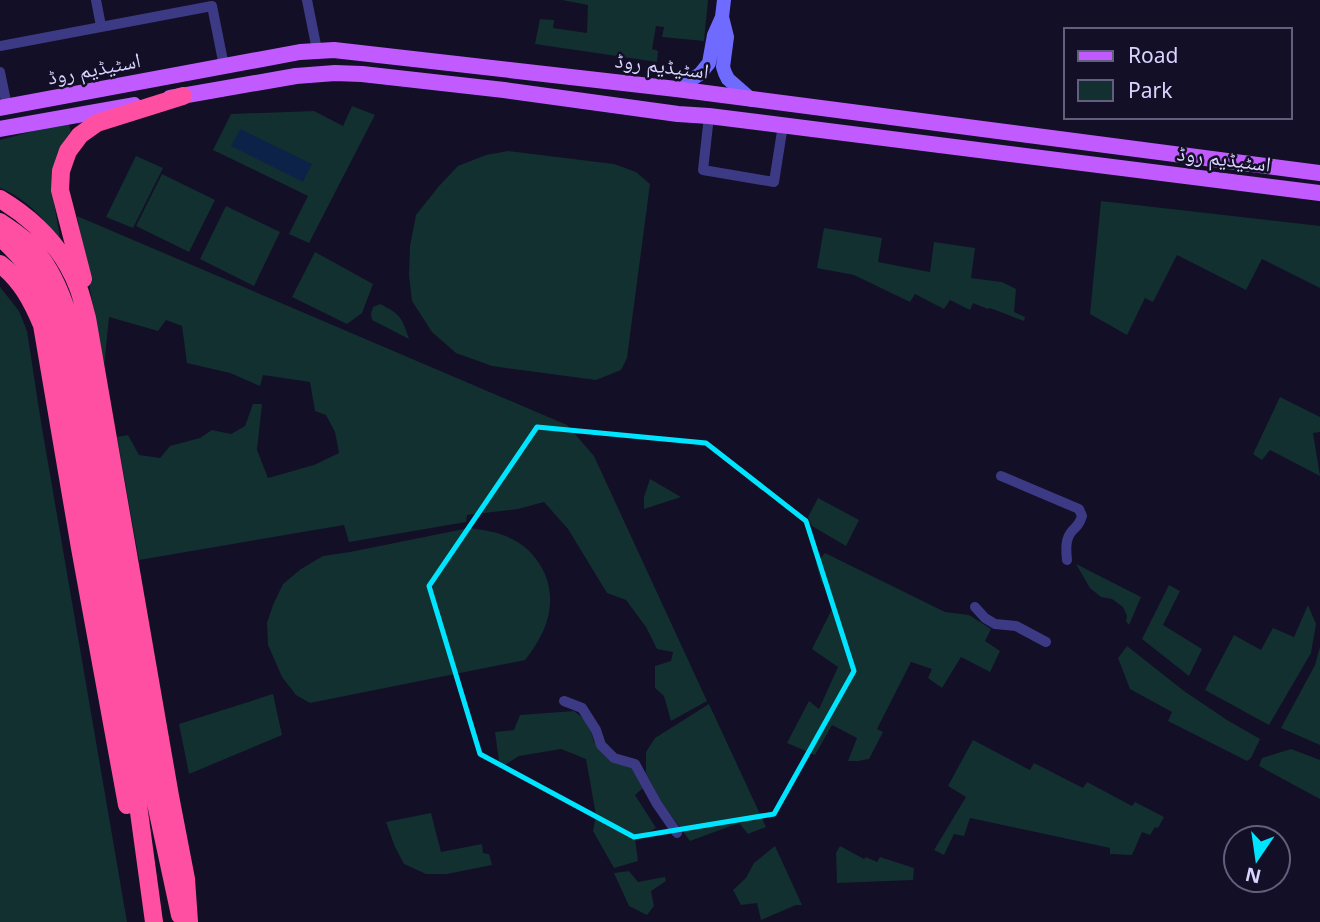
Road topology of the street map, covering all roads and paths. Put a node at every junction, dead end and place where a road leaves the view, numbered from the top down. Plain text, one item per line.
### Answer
1 (96, 0) edge
2 (307, 0) edge
3 (723, 0) edge
4 (722, 17) junction
5 (101, 26) junction
6 (0, 46) edge
7 (317, 50) junction
8 (224, 66) junction
9 (0, 72) edge
10 (676, 89) junction
11 (183, 96) junction
12 (752, 100) junction
13 (4, 107) edge
14 (709, 116) junction
15 (783, 125) junction
16 (0, 129) edge
17 (1320, 173) edge
18 (1320, 191) edge
19 (0, 199) edge
20 (0, 222) edge
21 (0, 237) edge
22 (0, 264) edge
23 (85, 312) junction
24 (1001, 476) dead end
25 (96, 511) junction
26 (1067, 560) dead end
27 (975, 607) dead end
28 (1046, 642) dead end
29 (564, 701) dead end
30 (677, 833) dead end
31 (152, 922) edge
32 (181, 922) edge
33 (189, 922) edge

1 - 5 street
2 - 7 street
3 - 4 main road
4 - 10 main road
4 - 12 main road
5 - 6 street
5 - 8 street
7 - 8 main road, اسٹیڈیم روڈ
7 - 10 main road, اسٹیڈیم روڈ
8 - 13 main road, اسٹیڈیم روڈ
9 - 13 street
10 - 12 main road, اسٹیڈیم روڈ
11 - 14 main road, اسٹیڈیم روڈ
11 - 16 main road, اسٹیڈیم روڈ
11 - 23 highway
12 - 17 main road, اسٹیڈیم روڈ
14 - 15 main road, اسٹیڈیم روڈ
14 - 15 street
15 - 18 main road, اسٹیڈیم روڈ
19 - 23 highway
20 - 25 highway
21 - 25 highway
22 - 31 highway
23 - 33 highway
24 - 26 street
25 - 31 highway
25 - 32 highway
27 - 28 street
29 - 30 street

